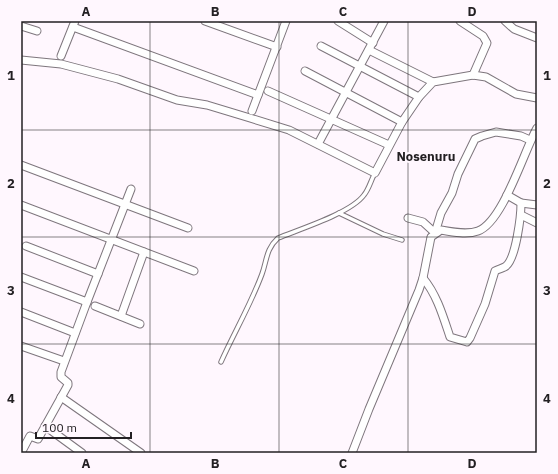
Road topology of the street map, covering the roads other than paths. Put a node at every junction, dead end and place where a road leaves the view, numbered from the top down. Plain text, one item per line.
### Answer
1 (205, 21) edge
2 (286, 21) edge
3 (338, 21) edge
4 (384, 21) edge
5 (460, 21) edge
6 (505, 21) edge
7 (74, 24) edge
8 (21, 26) edge
9 (36, 31) dead end
10 (537, 38) edge
11 (321, 46) dead end
12 (371, 46) junction
13 (277, 47) junction
14 (62, 56) dead end
15 (21, 60) edge
16 (359, 66) junction
17 (305, 71) dead end
18 (473, 75) junction
19 (434, 82) junction
20 (268, 91) dead end
21 (346, 92) junction
22 (258, 95) junction
23 (418, 98) junction
24 (537, 98) edge
25 (252, 111) dead end
26 (332, 118) junction
27 (402, 122) junction
28 (537, 128) edge
29 (530, 140) junction
30 (318, 144) junction
31 (389, 145) junction
32 (21, 165) edge
33 (375, 173) junction
34 (131, 189) dead end
35 (507, 196) junction
36 (521, 203) junction
37 (21, 205) edge
38 (125, 205) junction
39 (537, 205) edge
40 (339, 213) junction
41 (521, 215) junction
42 (408, 218) dead end
43 (537, 223) edge
44 (188, 228) dead end
45 (435, 233) junction
46 (112, 240) junction
47 (402, 240) dead end
48 (26, 246) dead end
49 (144, 252) junction
50 (194, 271) dead end
51 (98, 274) junction
52 (21, 277) edge
53 (424, 278) junction
54 (87, 302) junction
55 (95, 306) dead end
56 (21, 312) edge
57 (121, 316) junction
58 (140, 324) dead end
59 (75, 333) junction
60 (21, 346) edge
61 (64, 361) junction
62 (221, 362) dead end
63 (61, 396) junction
64 (45, 426) junction
65 (24, 440) edge
66 (21, 453) edge
67 (82, 453) edge
68 (141, 453) edge
69 (352, 453) edge

1 - 13 street
2 - 13 street
3 - 12 street
4 - 12 street
5 - 18 street
6 - 10 street
7 - 14 street
7 - 22 street
8 - 9 street
11 - 16 street
12 - 16 street
12 - 19 street
13 - 22 street
15 - 30 street
16 - 21 street
16 - 23 street
17 - 21 street
18 - 19 street
18 - 24 street
19 - 23 street
20 - 26 street
21 - 26 street
21 - 27 street
22 - 25 street
23 - 27 street
26 - 30 street
26 - 31 street
27 - 31 street
28 - 29 street
29 - 35 street
29 - 45 street
30 - 33 street
31 - 33 street
32 - 38 street
33 - 40 lane
34 - 38 street
35 - 36 street
35 - 45 street
36 - 39 street
36 - 41 street
37 - 46 street
38 - 44 street
38 - 46 street
40 - 47 lane
40 - 62 lane
41 - 43 street
41 - 53 street
42 - 45 street
45 - 53 street
46 - 49 street
46 - 51 street
48 - 51 street
49 - 50 street
49 - 57 street
51 - 54 street
52 - 54 street
53 - 69 street
54 - 59 street
55 - 57 street
56 - 59 street
57 - 58 street
59 - 61 street
60 - 61 street
61 - 63 street
63 - 64 street
63 - 68 street
64 - 65 street
64 - 67 street
65 - 66 street

